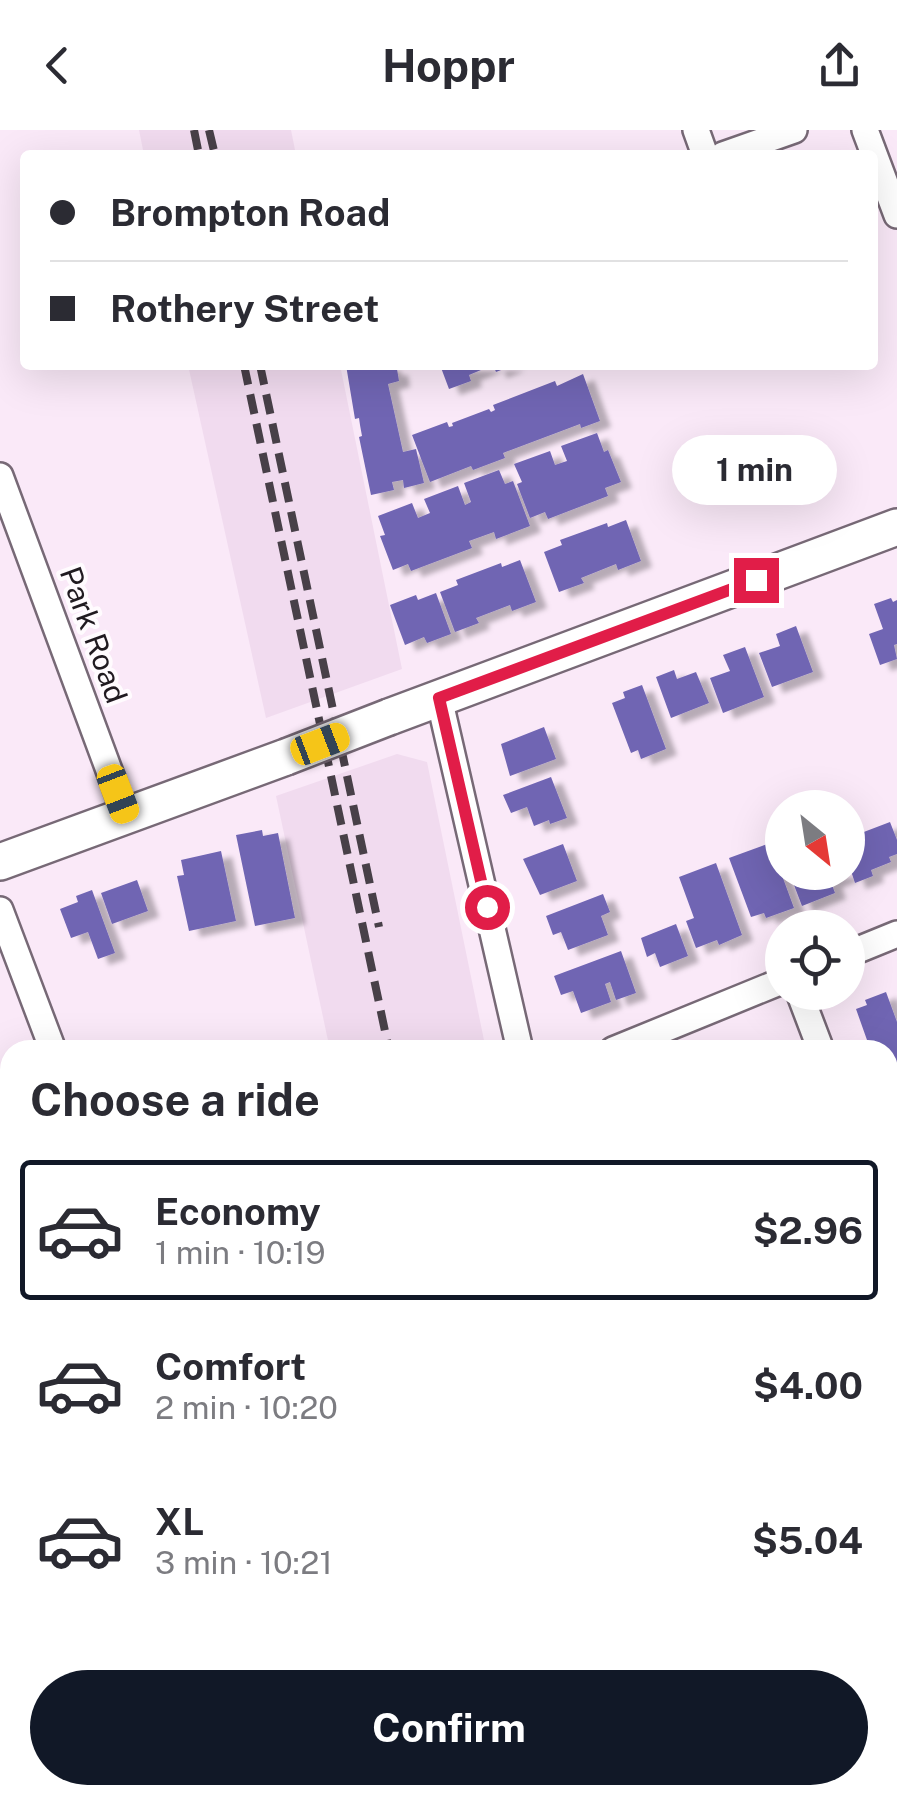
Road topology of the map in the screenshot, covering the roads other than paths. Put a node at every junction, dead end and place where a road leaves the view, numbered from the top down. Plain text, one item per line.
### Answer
1 (794, 130) edge
2 (736, 150) edge
3 (878, 165) edge
4 (897, 215) edge
5 (0, 476) edge
6 (897, 527) edge
7 (439, 698) junction
8 (126, 816) junction
9 (0, 862) edge
10 (0, 910) edge
11 (897, 934) edge
12 (865, 947) edge
13 (765, 988) edge
14 (806, 1010) edge
15 (49, 1040) edge
16 (518, 1040) edge
17 (637, 1040) edge
18 (816, 1040) edge

1 - 2 street
3 - 4 street
5 - 8 street, Park Road
6 - 7 main road
7 - 8 main road, bridge
7 - 16 street
8 - 9 main road
10 - 15 street
11 - 12 street
13 - 17 street
14 - 18 street

